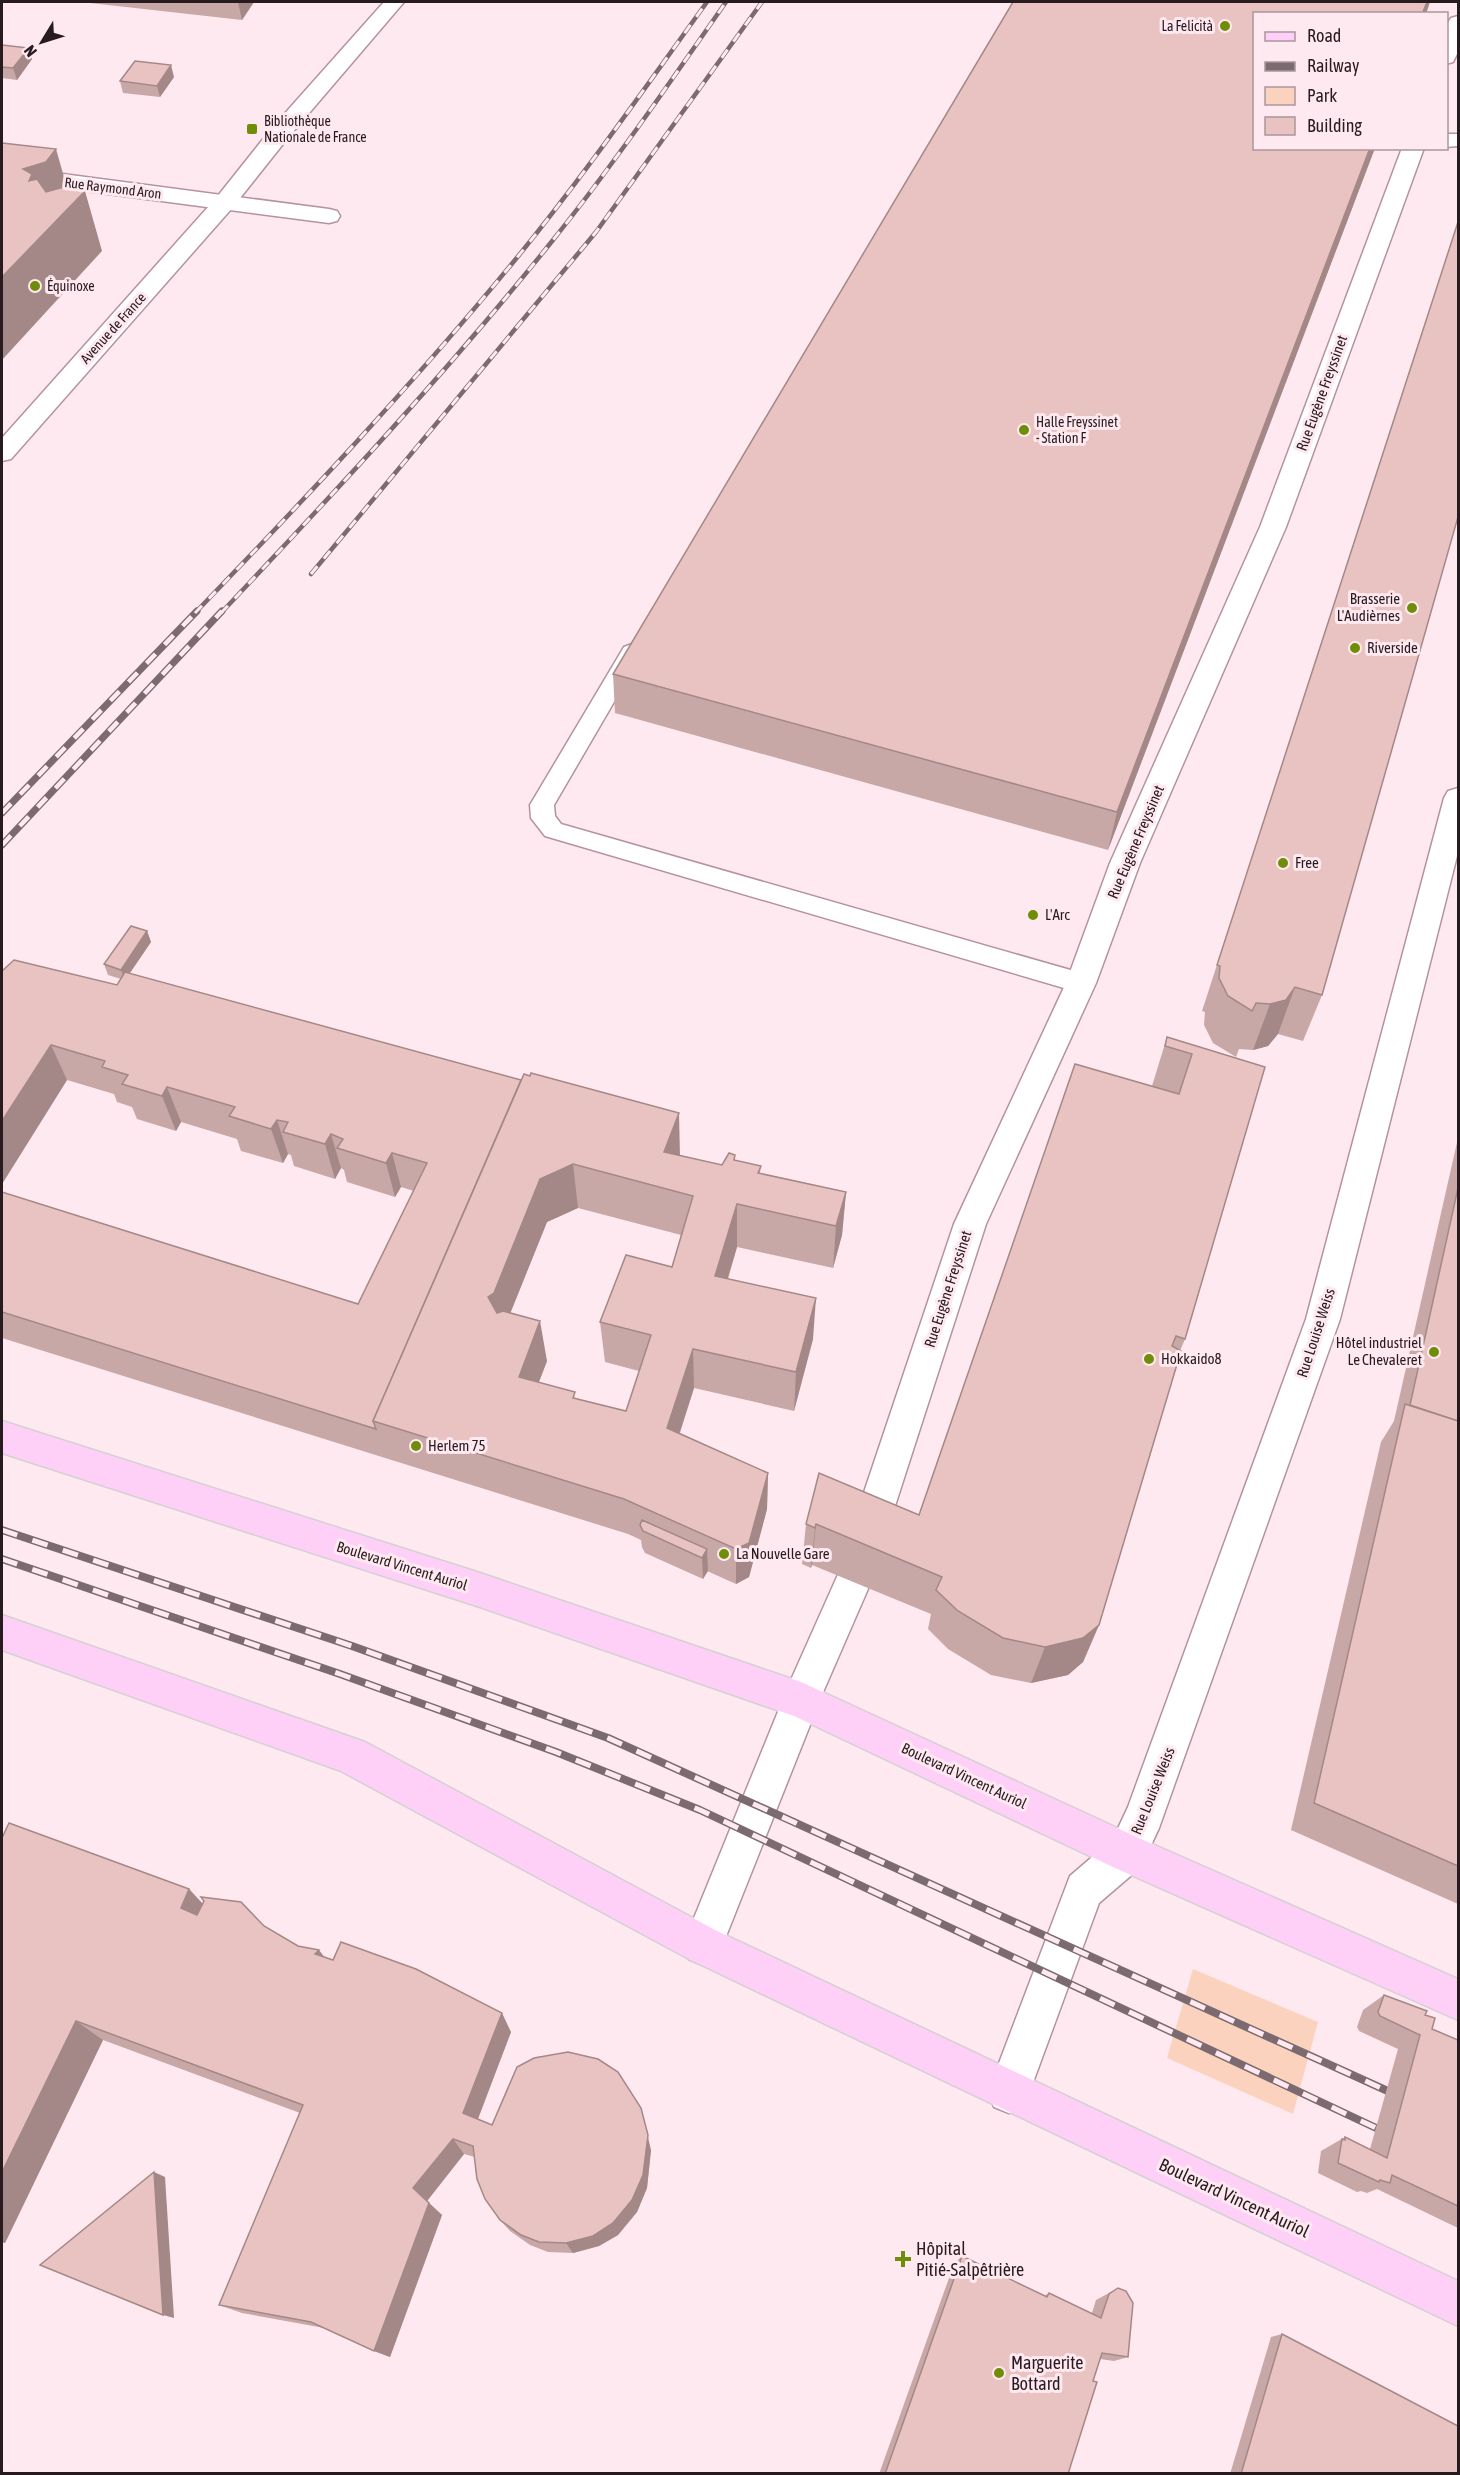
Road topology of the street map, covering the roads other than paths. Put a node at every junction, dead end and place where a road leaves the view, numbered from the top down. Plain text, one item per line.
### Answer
1 (394, 2) edge
2 (1458, 22) edge
3 (1448, 52) edge
4 (1412, 150) edge
5 (2, 173) edge
6 (225, 202) junction
7 (329, 216) dead end
8 (2, 451) edge
9 (644, 633) edge
10 (1458, 798) edge
11 (1081, 983) junction
12 (2, 1437) edge
13 (867, 1537) edge
14 (853, 1582) edge
15 (2, 1633) edge
16 (801, 1700) junction
17 (1127, 1853) junction
18 (703, 1945) junction
19 (1458, 2000) edge
20 (1009, 2092) junction
21 (1458, 2304) edge

1 - 6 street, Avenue de France
2 - 3 street
4 - 11 street, Rue Eugène Freyssinet
5 - 6 street, Rue Raymond Aron
6 - 7 street
6 - 8 street, Avenue de France
9 - 11 lane
10 - 17 street, Rue Louise Weiss
11 - 13 street, Rue Eugène Freyssinet
12 - 16 main road, Boulevard Vincent Auriol
14 - 16 street
15 - 18 main road, Boulevard Vincent Auriol
16 - 17 main road, Boulevard Vincent Auriol
16 - 18 street
17 - 19 main road, Boulevard Vincent Auriol
17 - 20 street
18 - 20 main road, Boulevard Vincent Auriol
20 - 21 main road, Boulevard Vincent Auriol

